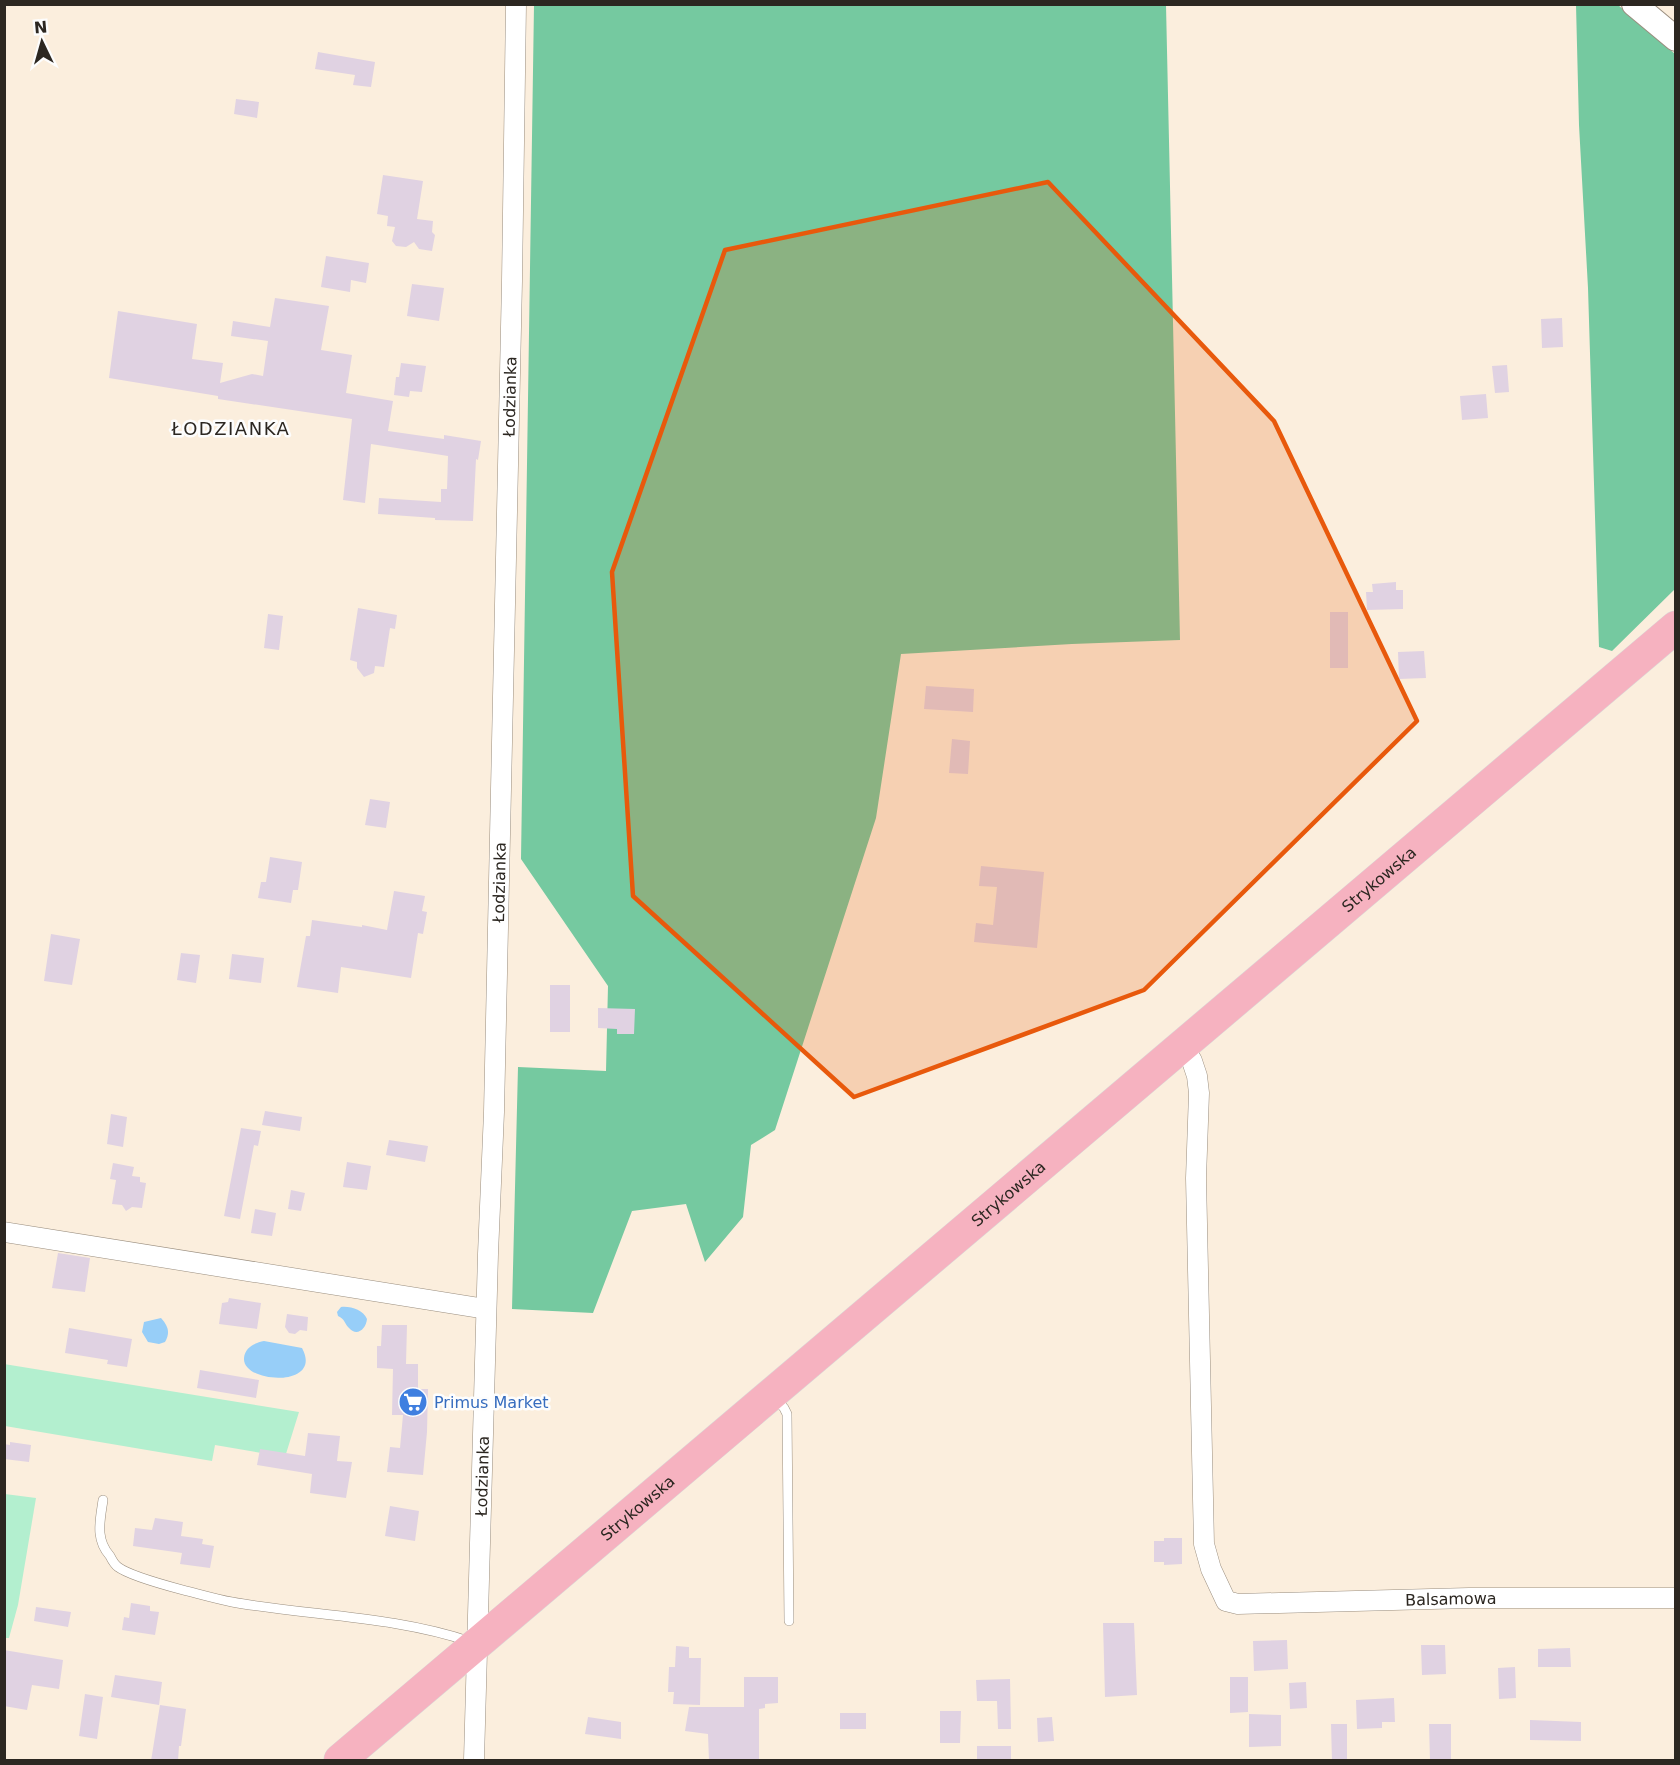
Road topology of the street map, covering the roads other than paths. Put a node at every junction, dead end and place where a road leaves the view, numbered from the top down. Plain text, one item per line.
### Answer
1 (516, 4) edge
2 (1634, 4) edge
3 (1676, 39) edge
4 (1676, 627) edge
5 (1183, 1045) junction
6 (4, 1232) edge
7 (486, 1309) junction
8 (771, 1395) junction
9 (104, 1500) dead end
10 (1676, 1598) edge
11 (789, 1621) dead end
12 (477, 1644) junction
13 (340, 1761) edge
14 (474, 1761) edge

1 - 7 street, Łodzianka
2 - 3 street
4 - 5 main road, Strykowska
5 - 8 main road, Strykowska
5 - 10 street, Balsamowa
6 - 7 street
7 - 12 street, Łodzianka
8 - 11 lane
8 - 12 main road, Strykowska
9 - 12 lane
12 - 13 main road, Strykowska
12 - 14 street, Łodzianka

